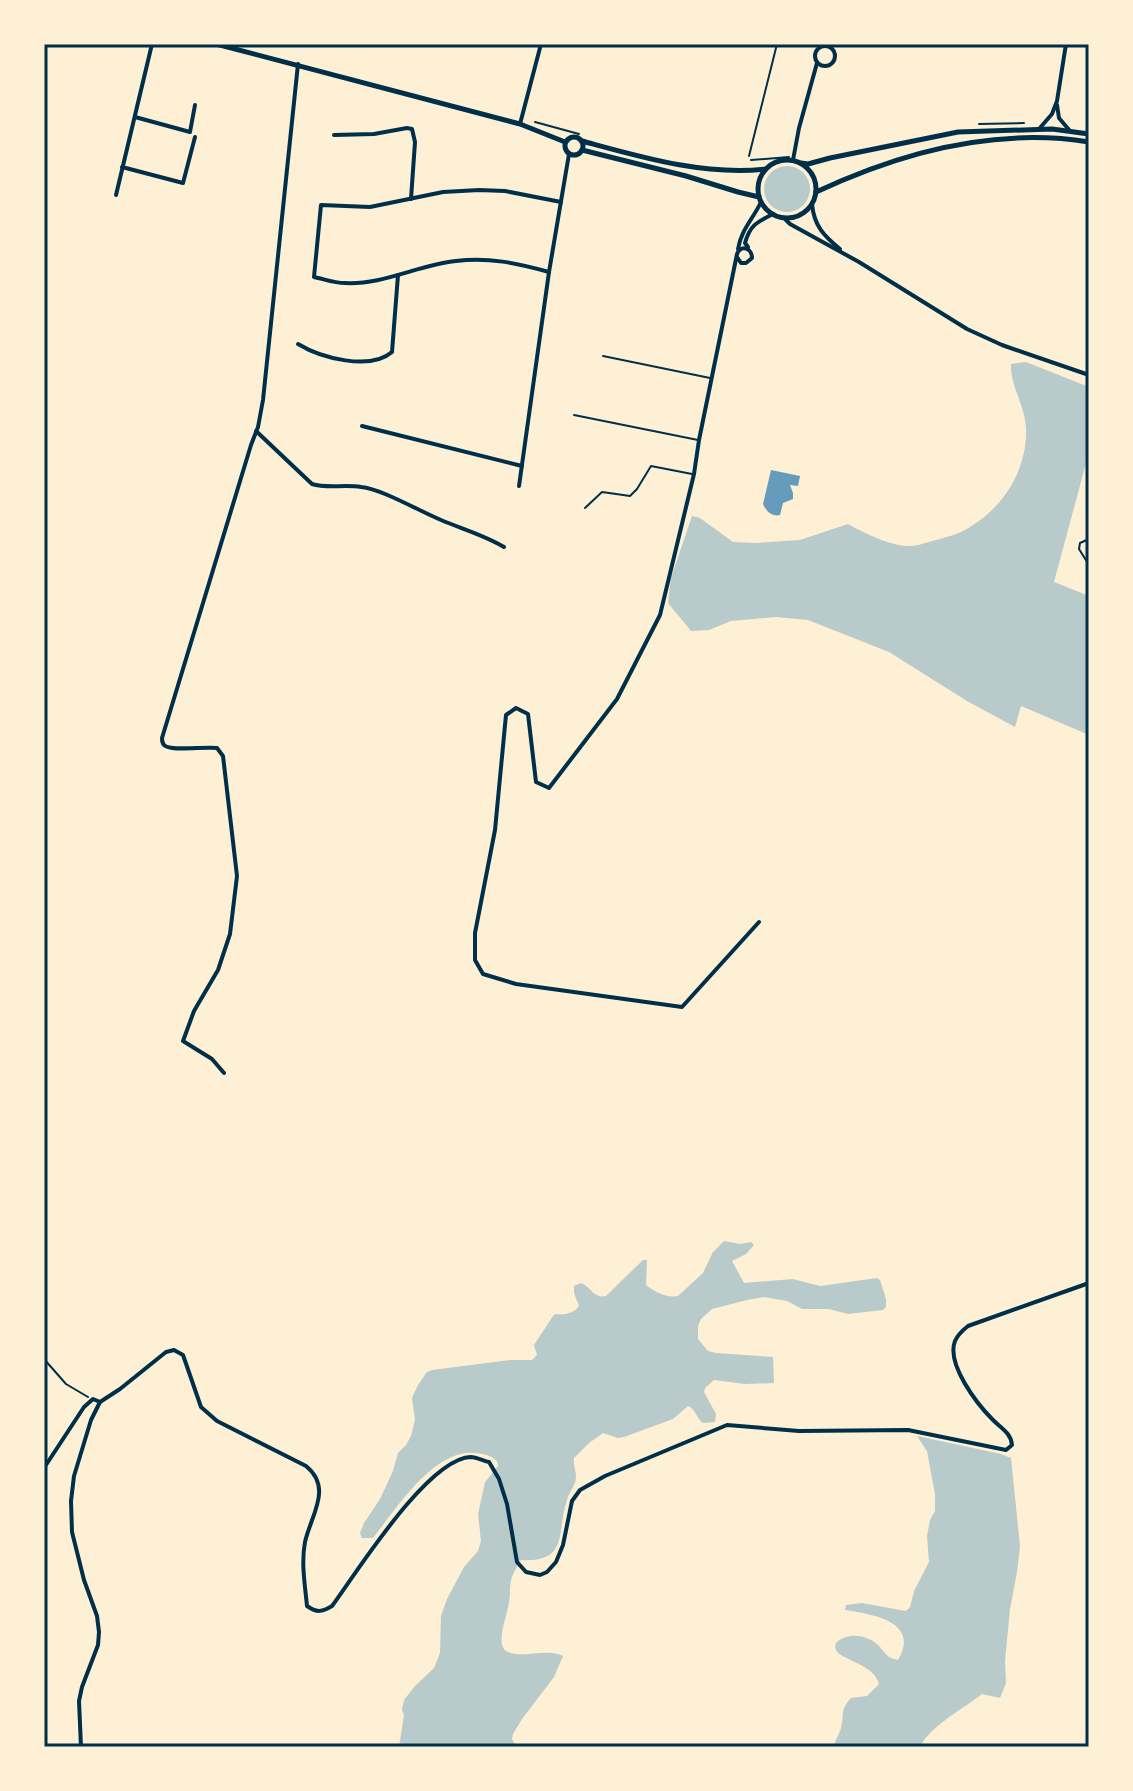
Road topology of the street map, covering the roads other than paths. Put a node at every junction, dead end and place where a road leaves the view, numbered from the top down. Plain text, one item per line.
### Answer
1 (152, 44) edge
2 (216, 44) edge
3 (541, 44) edge
4 (777, 44) edge
5 (1066, 44) edge
6 (827, 45) edge
7 (817, 63) junction
8 (298, 64) junction
9 (1057, 101) junction
10 (195, 105) dead end
11 (135, 117) junction
12 (520, 124) junction
13 (1039, 129) junction
14 (1070, 131) junction
15 (1089, 134) edge
16 (334, 135) dead end
17 (195, 137) dead end
18 (582, 141) junction
19 (565, 142) junction
20 (1089, 142) edge
21 (582, 150) junction
22 (569, 154) junction
23 (749, 156) dead end
24 (793, 160) junction
25 (801, 163) junction
26 (122, 167) junction
27 (766, 169) junction
28 (816, 192) junction
29 (116, 195) dead end
30 (411, 199) junction
31 (760, 199) junction
32 (561, 202) junction
33 (812, 204) junction
34 (773, 214) junction
35 (784, 218) junction
36 (748, 249) junction
37 (845, 254) junction
38 (737, 255) junction
39 (744, 263) junction
40 (549, 272) junction
41 (398, 275) junction
42 (732, 279) junction
43 (298, 344) dead end
44 (603, 356) dead end
45 (1089, 375) edge
46 (711, 378) junction
47 (574, 415) dead end
48 (362, 426) dead end
49 (256, 431) junction
50 (699, 440) junction
51 (522, 466) junction
52 (694, 474) junction
53 (519, 486) dead end
54 (585, 508) dead end
55 (1089, 539) edge
56 (504, 547) dead end
57 (1089, 565) edge
58 (759, 922) dead end
59 (224, 1073) dead end
60 (1089, 1283) edge
61 (100, 1402) junction
62 (44, 1468) edge
63 (81, 1747) edge

1 - 11 street
2 - 8 main road
3 - 12 street
4 - 23 lane
5 - 9 street
6 - 7 street
6 - 7 street
7 - 24 street
8 - 12 main road
8 - 49 street
9 - 13 street
9 - 14 street
10 - 11 street
11 - 26 street
12 - 19 main road
13 - 14 main road
13 - 25 main road
14 - 15 main road
16 - 30 street
17 - 26 street
18 - 19 main road
18 - 21 main road
18 - 27 main road
19 - 22 main road
20 - 28 main road
21 - 22 main road
21 - 31 main road
22 - 32 street
24 - 25 main road
24 - 27 main road
25 - 28 main road
26 - 29 street
27 - 31 main road
28 - 33 main road
30 - 32 street
30 - 41 street
31 - 34 main road
31 - 38 street
32 - 40 street
33 - 35 main road
33 - 37 street
34 - 35 main road
34 - 36 street
35 - 37 street
36 - 38 street
36 - 39 street
37 - 45 street
38 - 39 street
38 - 42 street
39 - 42 street
40 - 41 street
40 - 51 street
41 - 43 street
42 - 46 street
44 - 46 lane
46 - 50 street
47 - 50 lane
48 - 51 street
49 - 56 street
49 - 59 street
50 - 52 street
51 - 53 street
52 - 54 lane
52 - 58 street
55 - 57 lane
60 - 61 street
61 - 62 street
61 - 63 street

